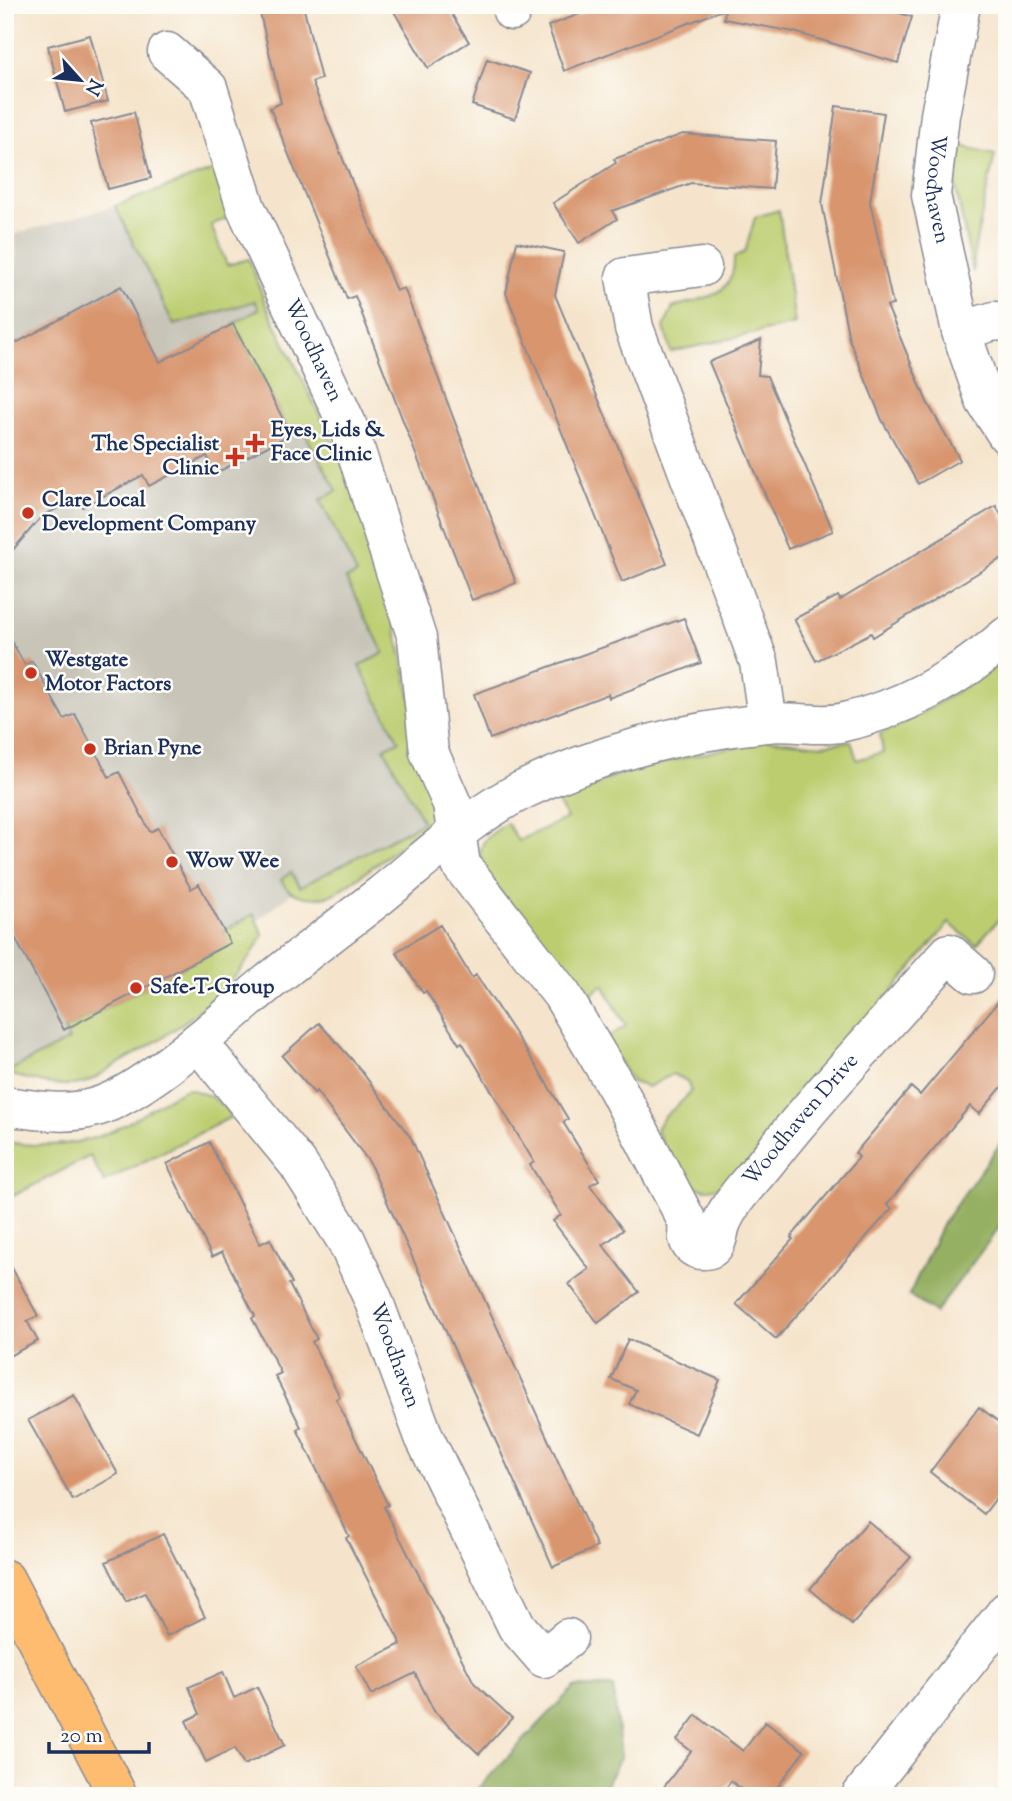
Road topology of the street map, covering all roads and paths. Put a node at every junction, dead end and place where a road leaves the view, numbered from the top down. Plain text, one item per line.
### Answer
1 (961, 5) edge
2 (167, 51) dead end
3 (702, 267) dead end
4 (1007, 322) edge
5 (961, 331) junction
6 (1007, 435) edge
7 (1007, 636) edge
8 (768, 723) junction
9 (457, 830) junction
10 (972, 974) dead end
11 (198, 1042) junction
12 (5, 1106) edge
13 (664, 1178) joint
14 (5, 1579) edge
15 (1007, 1611) edge
16 (568, 1638) dead end
17 (118, 1796) edge
18 (861, 1796) edge

1 - 5 street, Woodhaven
2 - 9 street, Woodhaven
3 - 8 street
4 - 5 street
5 - 6 street, Woodhaven
7 - 8 street
8 - 9 street
9 - 11 street
9 - 13 street, Woodhaven
10 - 13 street, Woodhaven Drive
11 - 12 street
11 - 16 street, Woodhaven
14 - 17 main road
15 - 18 street

